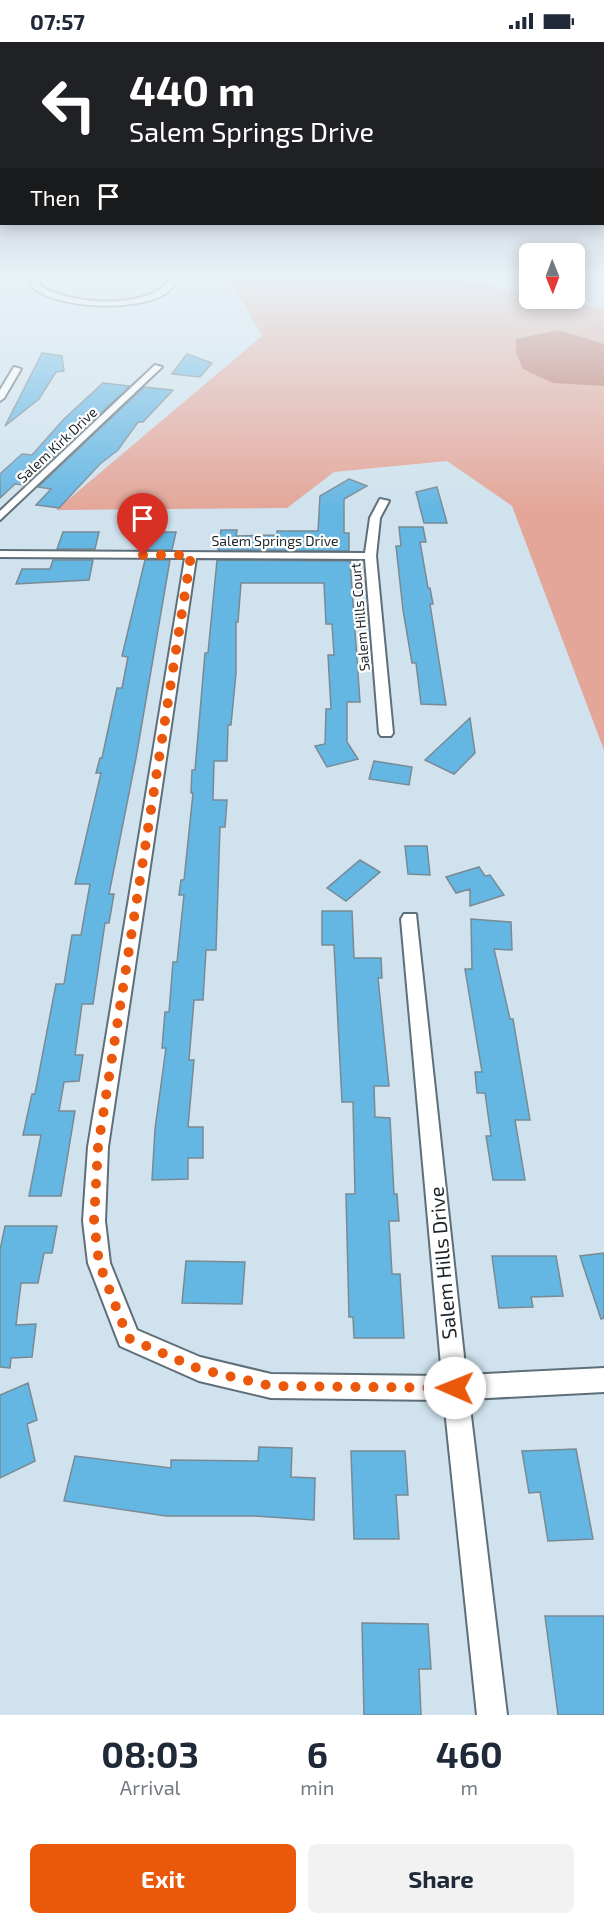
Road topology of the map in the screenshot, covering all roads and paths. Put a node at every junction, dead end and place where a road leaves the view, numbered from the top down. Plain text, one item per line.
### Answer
1 (158, 367) dead end
2 (17, 369) dead end
3 (0, 398) edge
4 (384, 501) dead end
5 (0, 517) edge
6 (0, 554) edge
7 (191, 555) junction
8 (370, 556) junction
9 (386, 733) dead end
10 (410, 919) dead end
11 (604, 1380) edge
12 (455, 1388) junction
13 (492, 1715) edge

1 - 5 street, Salem Kirk Drive
2 - 3 street
4 - 8 street, Salem Hills Court
6 - 7 street, Salem Springs Drive
7 - 8 street, Salem Springs Drive
7 - 12 street
8 - 9 street, Salem Hills Court
10 - 12 street, Salem Hills Drive
11 - 12 street
12 - 13 street, Salem Hills Drive

